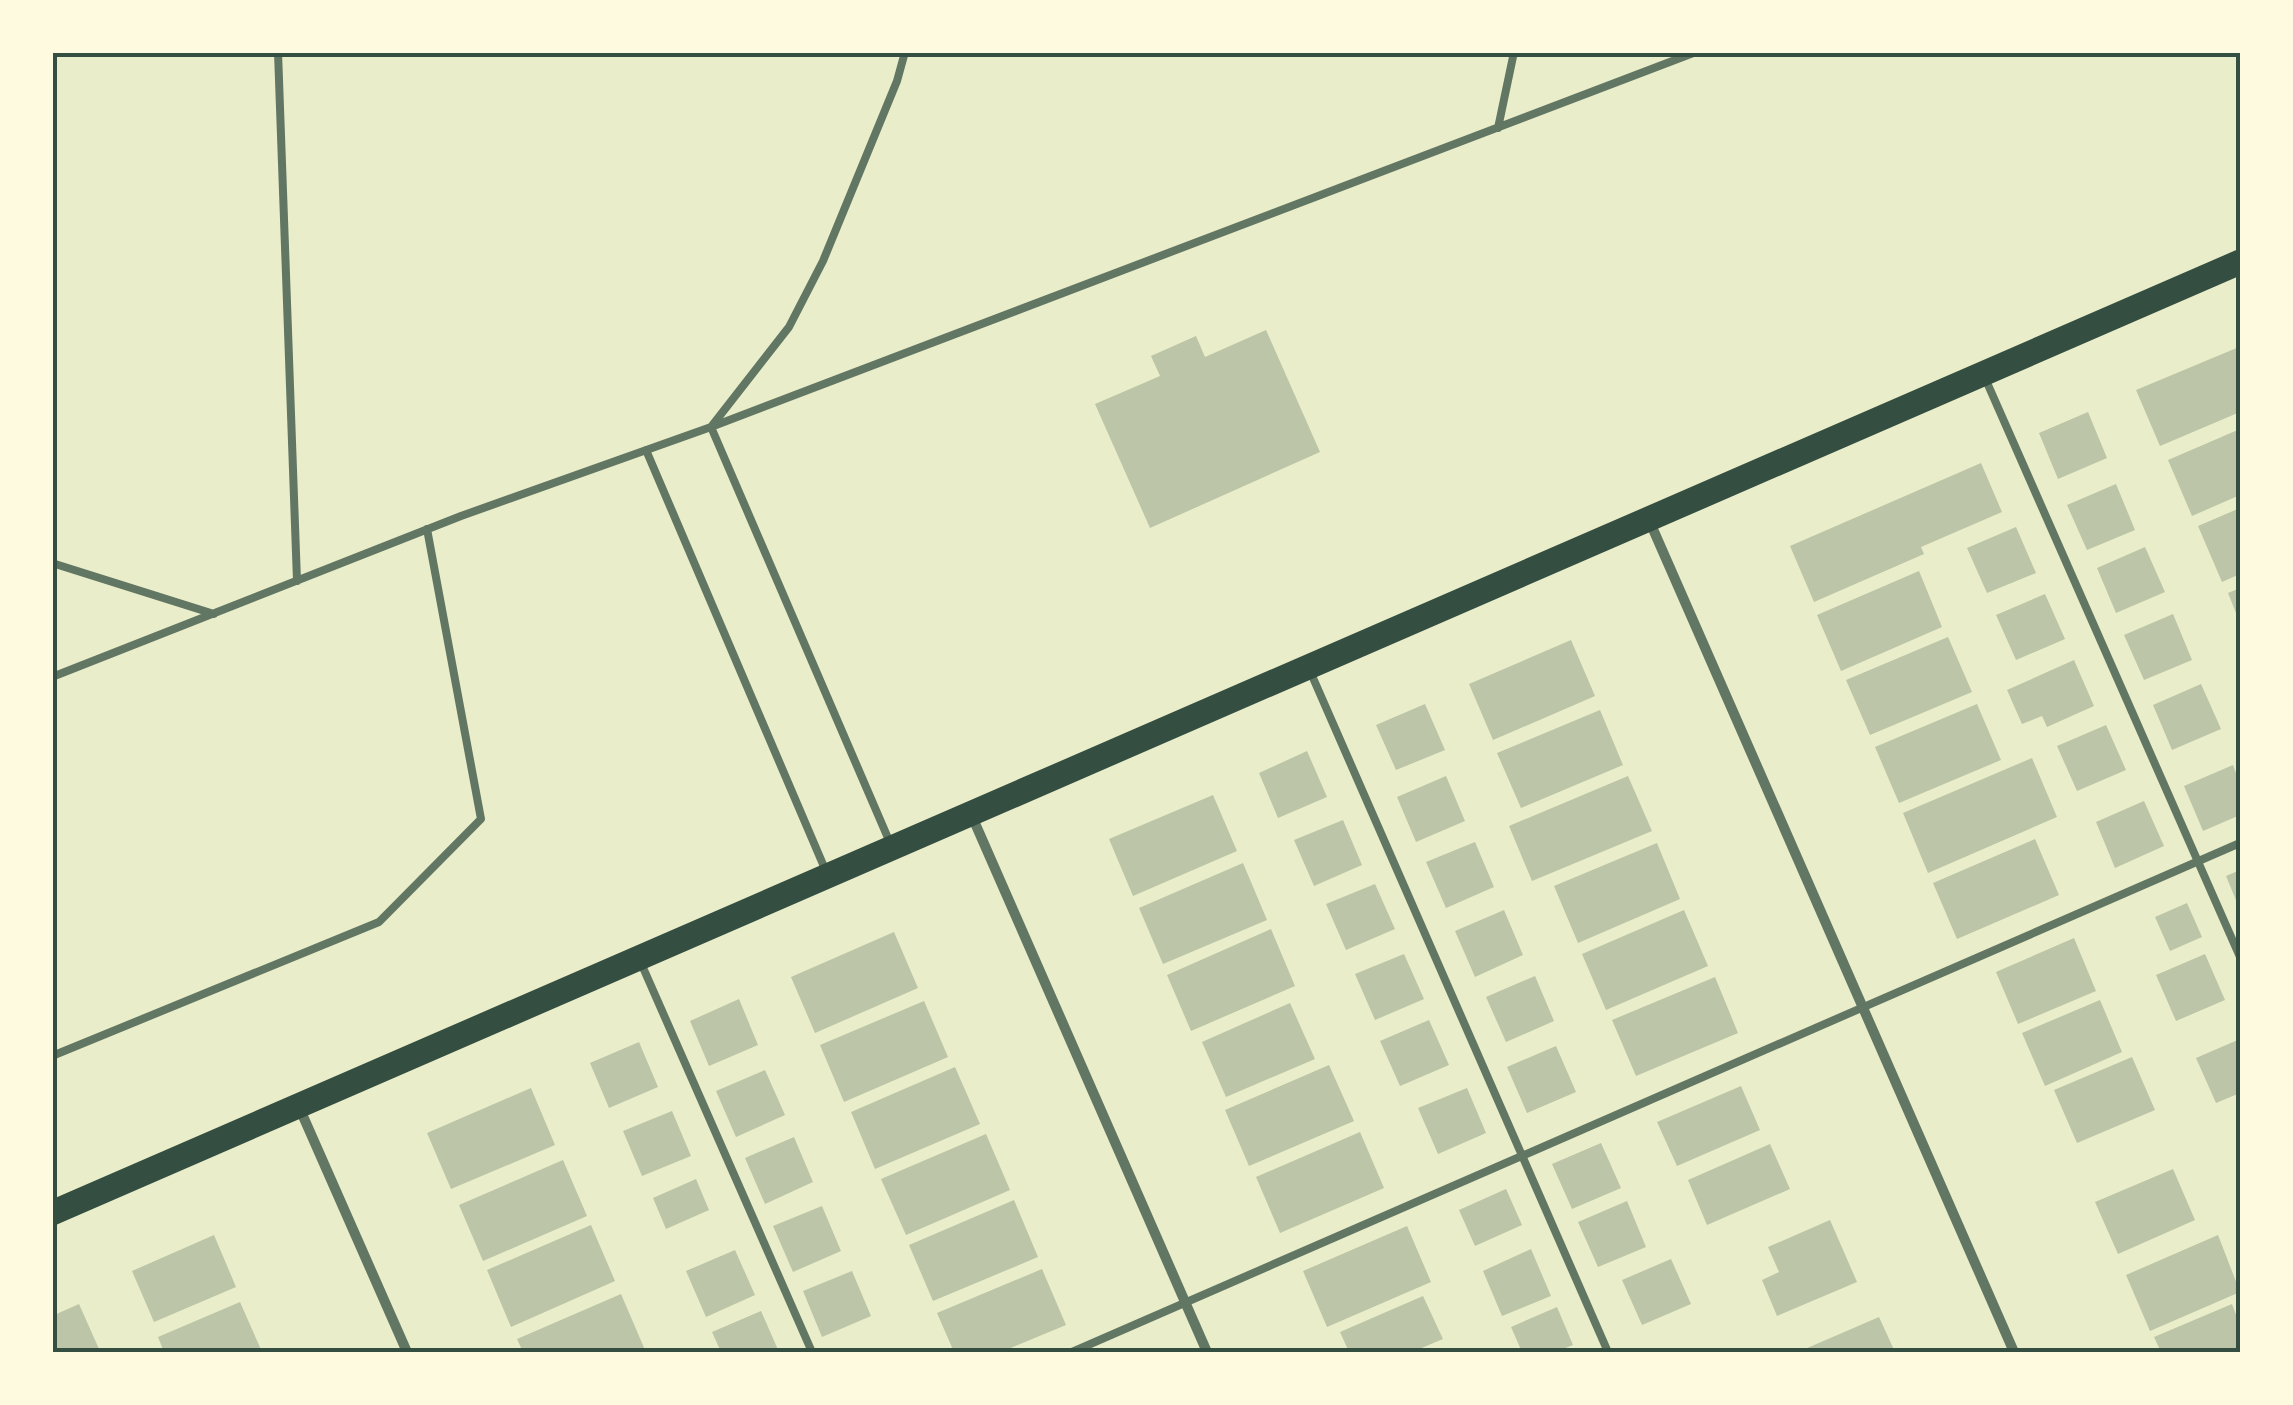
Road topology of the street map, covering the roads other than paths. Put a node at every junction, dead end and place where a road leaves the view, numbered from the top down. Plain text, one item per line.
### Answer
1 (278, 52) edge
2 (905, 52) edge
3 (1514, 52) edge
4 (1696, 52) edge
5 (1498, 128) junction
6 (2240, 262) edge
7 (1983, 374) junction
8 (711, 427) junction
9 (646, 450) junction
10 (1649, 520) junction
11 (427, 530) junction
12 (52, 563) edge
13 (296, 581) junction
14 (214, 614) junction
15 (1308, 666) junction
16 (52, 677) edge
17 (970, 814) junction
18 (2240, 844) edge
19 (892, 848) junction
20 (2198, 862) junction
21 (828, 876) junction
22 (2240, 957) edge
23 (638, 958) junction
24 (1863, 1008) junction
25 (52, 1056) edge
26 (298, 1106) junction
27 (1522, 1157) junction
28 (52, 1213) edge
29 (1185, 1303) junction
30 (407, 1352) edge
31 (812, 1352) edge
32 (1072, 1352) edge
33 (1207, 1352) edge
34 (1608, 1352) edge
35 (2014, 1352) edge

1 - 13 lane
2 - 8 lane
3 - 5 lane
4 - 5 lane
5 - 8 lane
6 - 7 main road
7 - 10 main road
7 - 20 lane
8 - 9 lane
8 - 19 lane
9 - 11 lane
9 - 21 lane
10 - 15 main road
10 - 24 street
11 - 13 lane
11 - 25 lane
12 - 14 lane
13 - 14 lane
14 - 16 lane
15 - 17 main road
15 - 27 lane
17 - 19 main road
17 - 29 street
18 - 20 lane
19 - 21 main road
20 - 22 lane
20 - 24 lane
21 - 23 main road
23 - 26 main road
23 - 31 lane
24 - 27 lane
24 - 35 street
26 - 28 main road
26 - 30 street
27 - 29 lane
27 - 34 lane
29 - 32 lane
29 - 33 street

